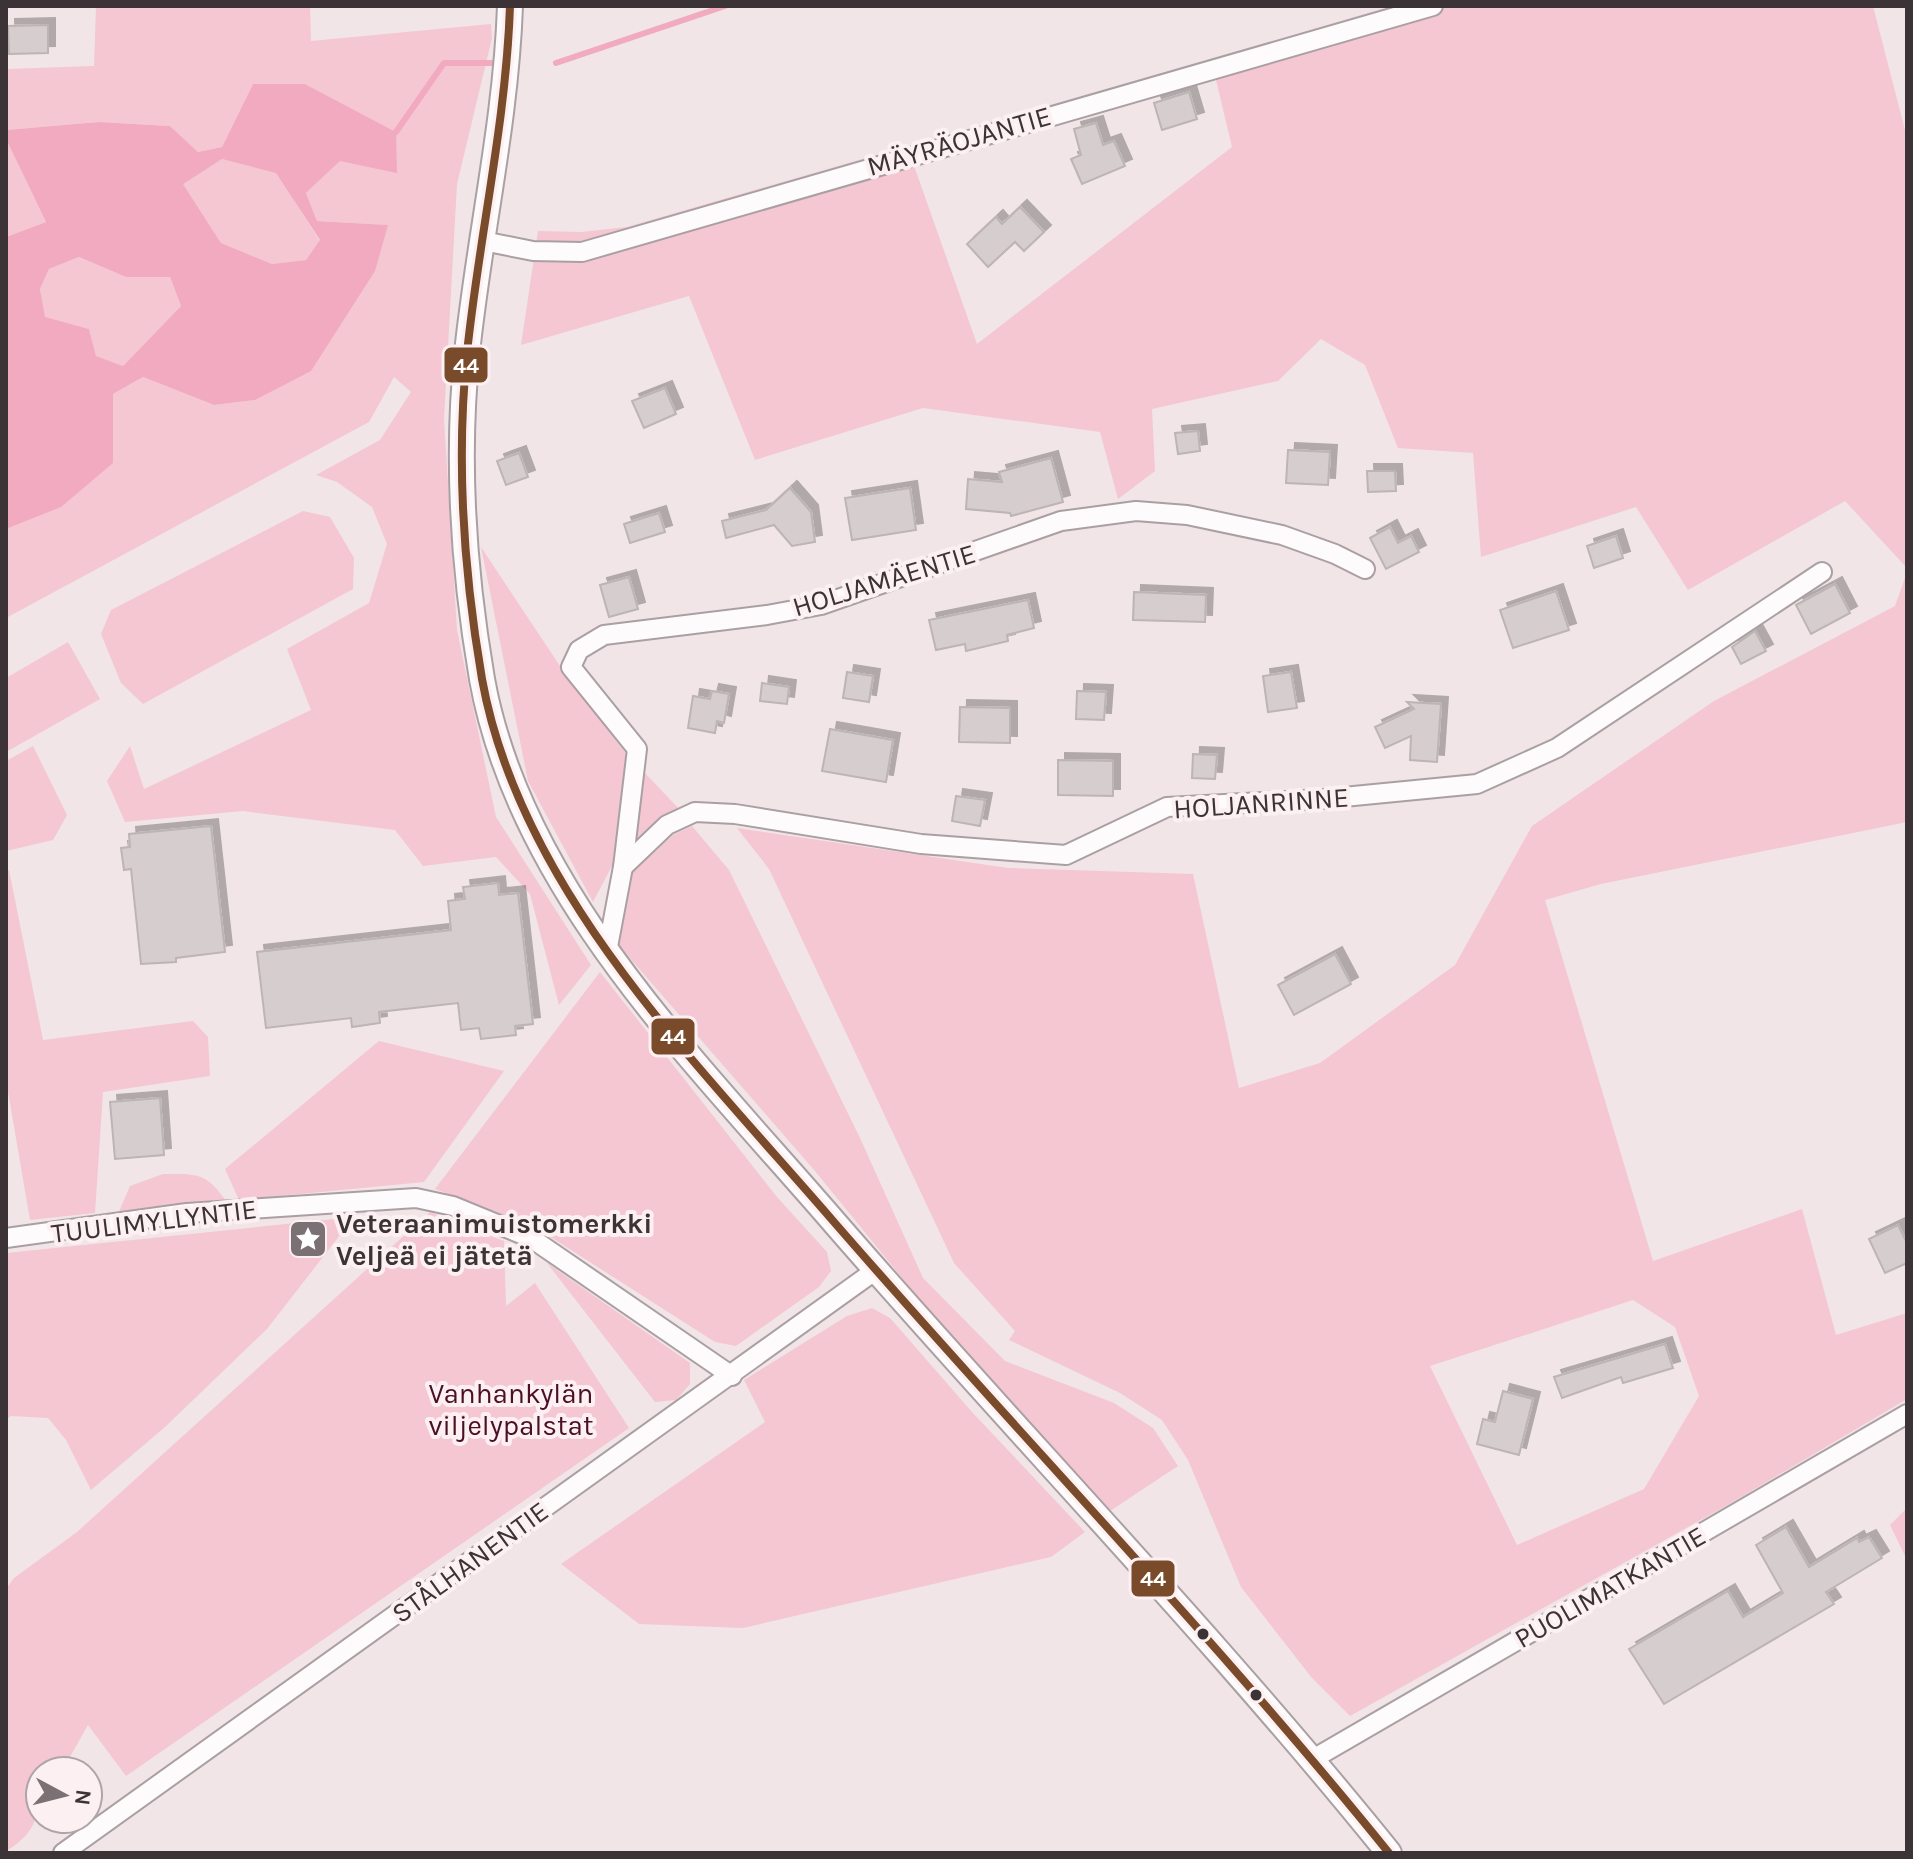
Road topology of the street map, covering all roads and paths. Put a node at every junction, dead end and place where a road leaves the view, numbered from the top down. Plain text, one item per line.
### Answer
1 (510, 6) edge
2 (1433, 6) edge
3 (483, 241) junction
4 (1365, 569) dead end
5 (1822, 572) dead end
6 (623, 867) junction
7 (607, 952) junction
8 (6, 1238) edge
9 (876, 1270) junction
10 (732, 1376) junction
11 (1907, 1414) edge
12 (1313, 1759) junction
13 (63, 1853) edge
14 (1389, 1853) edge

1 - 3 street
2 - 3 street, MÄYRÄOJANTIE
3 - 7 street
4 - 6 street, HOLJAMÄENTIE
5 - 6 street, HOLJANRINNE
6 - 7 street, HOLJAMÄENTIE
7 - 9 street
8 - 10 street, TUULIMYLLYNTIE
9 - 10 street, STÅLHANENTIE
9 - 12 street
10 - 13 street, STÅLHANENTIE
11 - 12 street, PUOLIMATKANTIE
12 - 14 street

